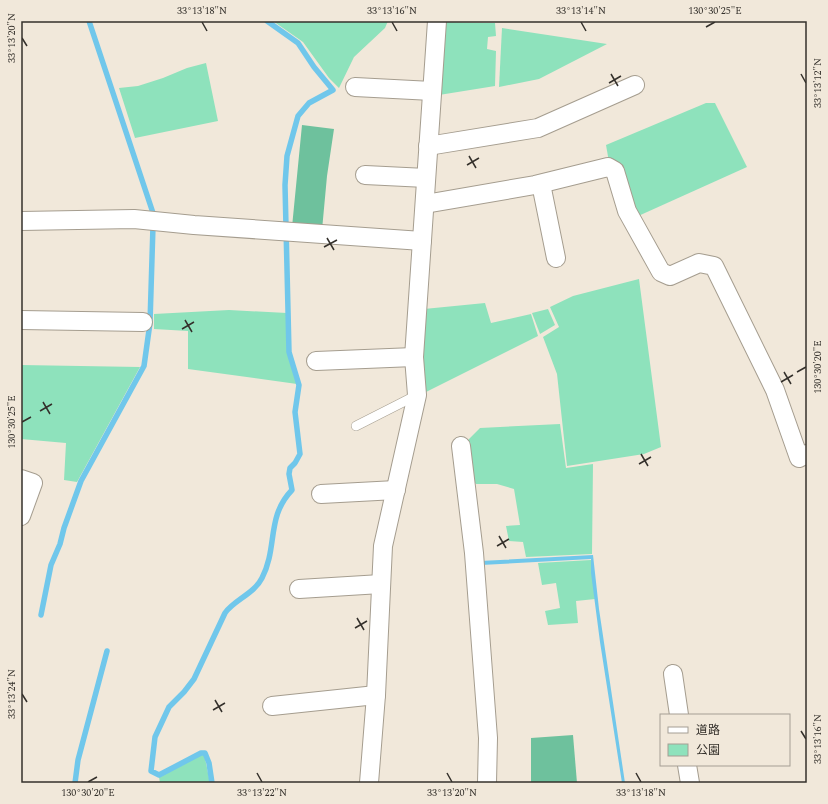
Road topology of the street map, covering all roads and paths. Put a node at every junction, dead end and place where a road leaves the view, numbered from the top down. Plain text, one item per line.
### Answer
1 (437, 21) edge
2 (635, 85) dead end
3 (355, 87) dead end
4 (432, 91) junction
5 (428, 146) junction
6 (365, 175) dead end
7 (426, 178) junction
8 (541, 184) junction
9 (425, 204) junction
10 (21, 221) edge
11 (422, 241) junction
12 (556, 258) dead end
13 (21, 320) edge
14 (143, 322) dead end
15 (414, 357) junction
16 (316, 361) dead end
17 (417, 395) junction
18 (356, 426) dead end
19 (461, 446) dead end
20 (807, 454) edge
21 (21, 479) edge
22 (396, 490) junction
23 (321, 494) dead end
24 (21, 516) edge
25 (381, 584) junction
26 (299, 589) dead end
27 (673, 674) dead end
28 (376, 696) junction
29 (272, 706) dead end
30 (679, 714) edge
31 (687, 766) edge
32 (369, 783) edge
33 (487, 783) edge
34 (690, 783) edge

1 - 4 street
2 - 5 street
3 - 4 street
4 - 5 street
5 - 7 street
6 - 7 street
7 - 9 street
8 - 9 street
8 - 12 street
8 - 20 street
9 - 11 street
10 - 11 street
11 - 15 street
13 - 14 street
15 - 16 street
15 - 17 street
17 - 18 lane
17 - 22 street
19 - 33 street
21 - 24 street
22 - 23 street
22 - 25 street
25 - 26 street
25 - 28 street
27 - 30 street
28 - 29 street
28 - 32 street
31 - 34 street

